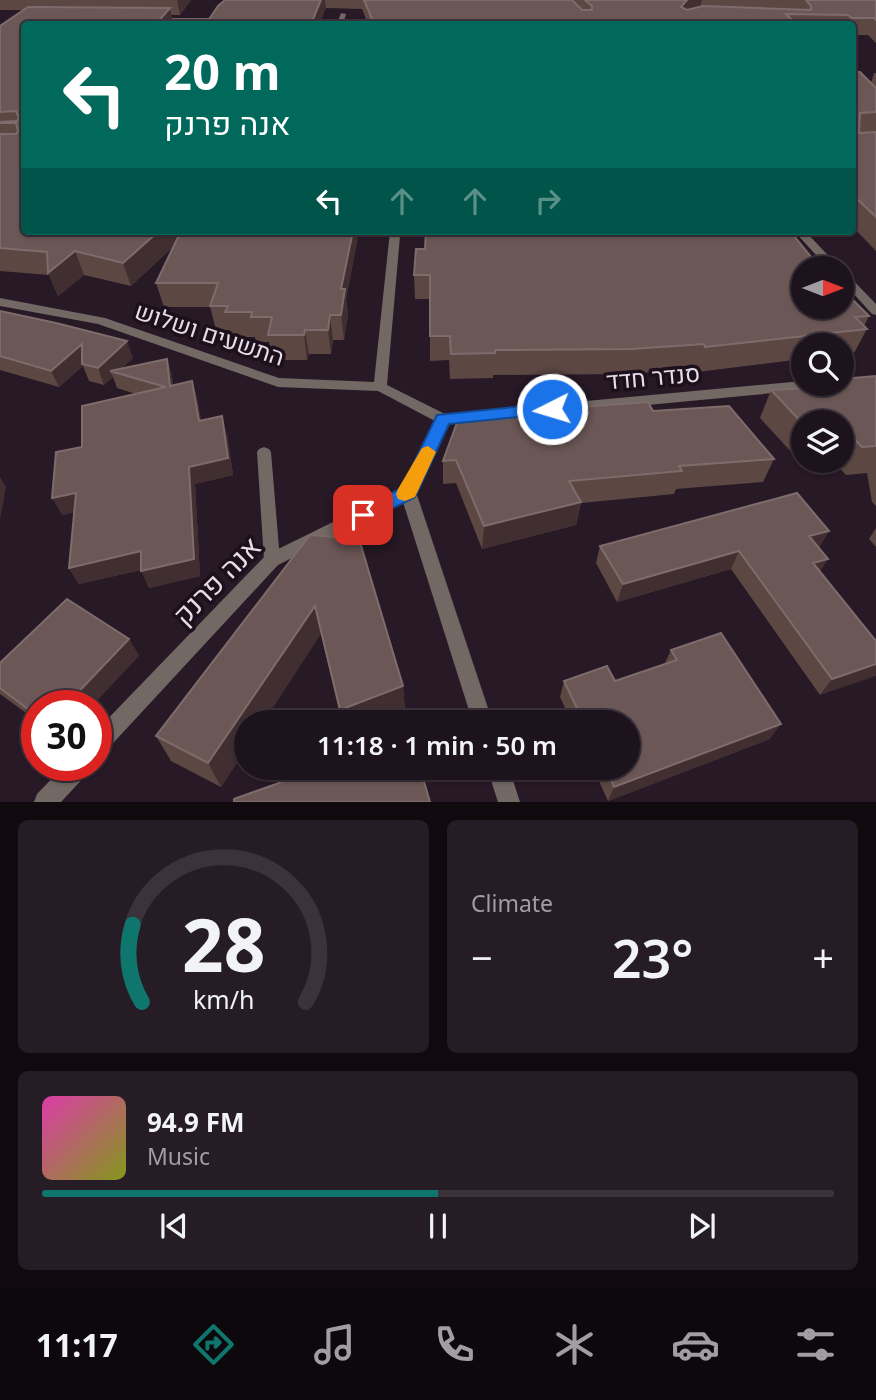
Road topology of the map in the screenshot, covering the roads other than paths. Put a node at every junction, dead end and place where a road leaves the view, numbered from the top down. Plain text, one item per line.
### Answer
1 (224, 13) edge
2 (343, 14) dead end
3 (151, 20) edge
4 (183, 21) edge
5 (216, 21) edge
6 (341, 21) edge
7 (395, 235) edge
8 (803, 235) edge
9 (823, 256) edge
10 (854, 288) edge
11 (0, 302) edge
12 (876, 311) edge
13 (791, 386) edge
14 (380, 387) junction
15 (443, 419) junction
16 (264, 452) dead end
17 (408, 492) junction
18 (272, 560) junction
19 (479, 710) edge
20 (112, 730) edge
21 (502, 780) edge
22 (65, 781) edge
23 (45, 802) edge
24 (509, 802) edge

1 - 5 street
2 - 6 street
3 - 4 street
7 - 14 street
8 - 9 street
10 - 12 street
11 - 14 street, התשעים ושלוש
13 - 15 street, סנדר חדד
14 - 15 street, התשעים ושלוש
15 - 17 street
16 - 18 lane
17 - 18 street, אנה פרנק
17 - 19 street
18 - 20 street, אנה פרנק
21 - 24 street
22 - 23 street

